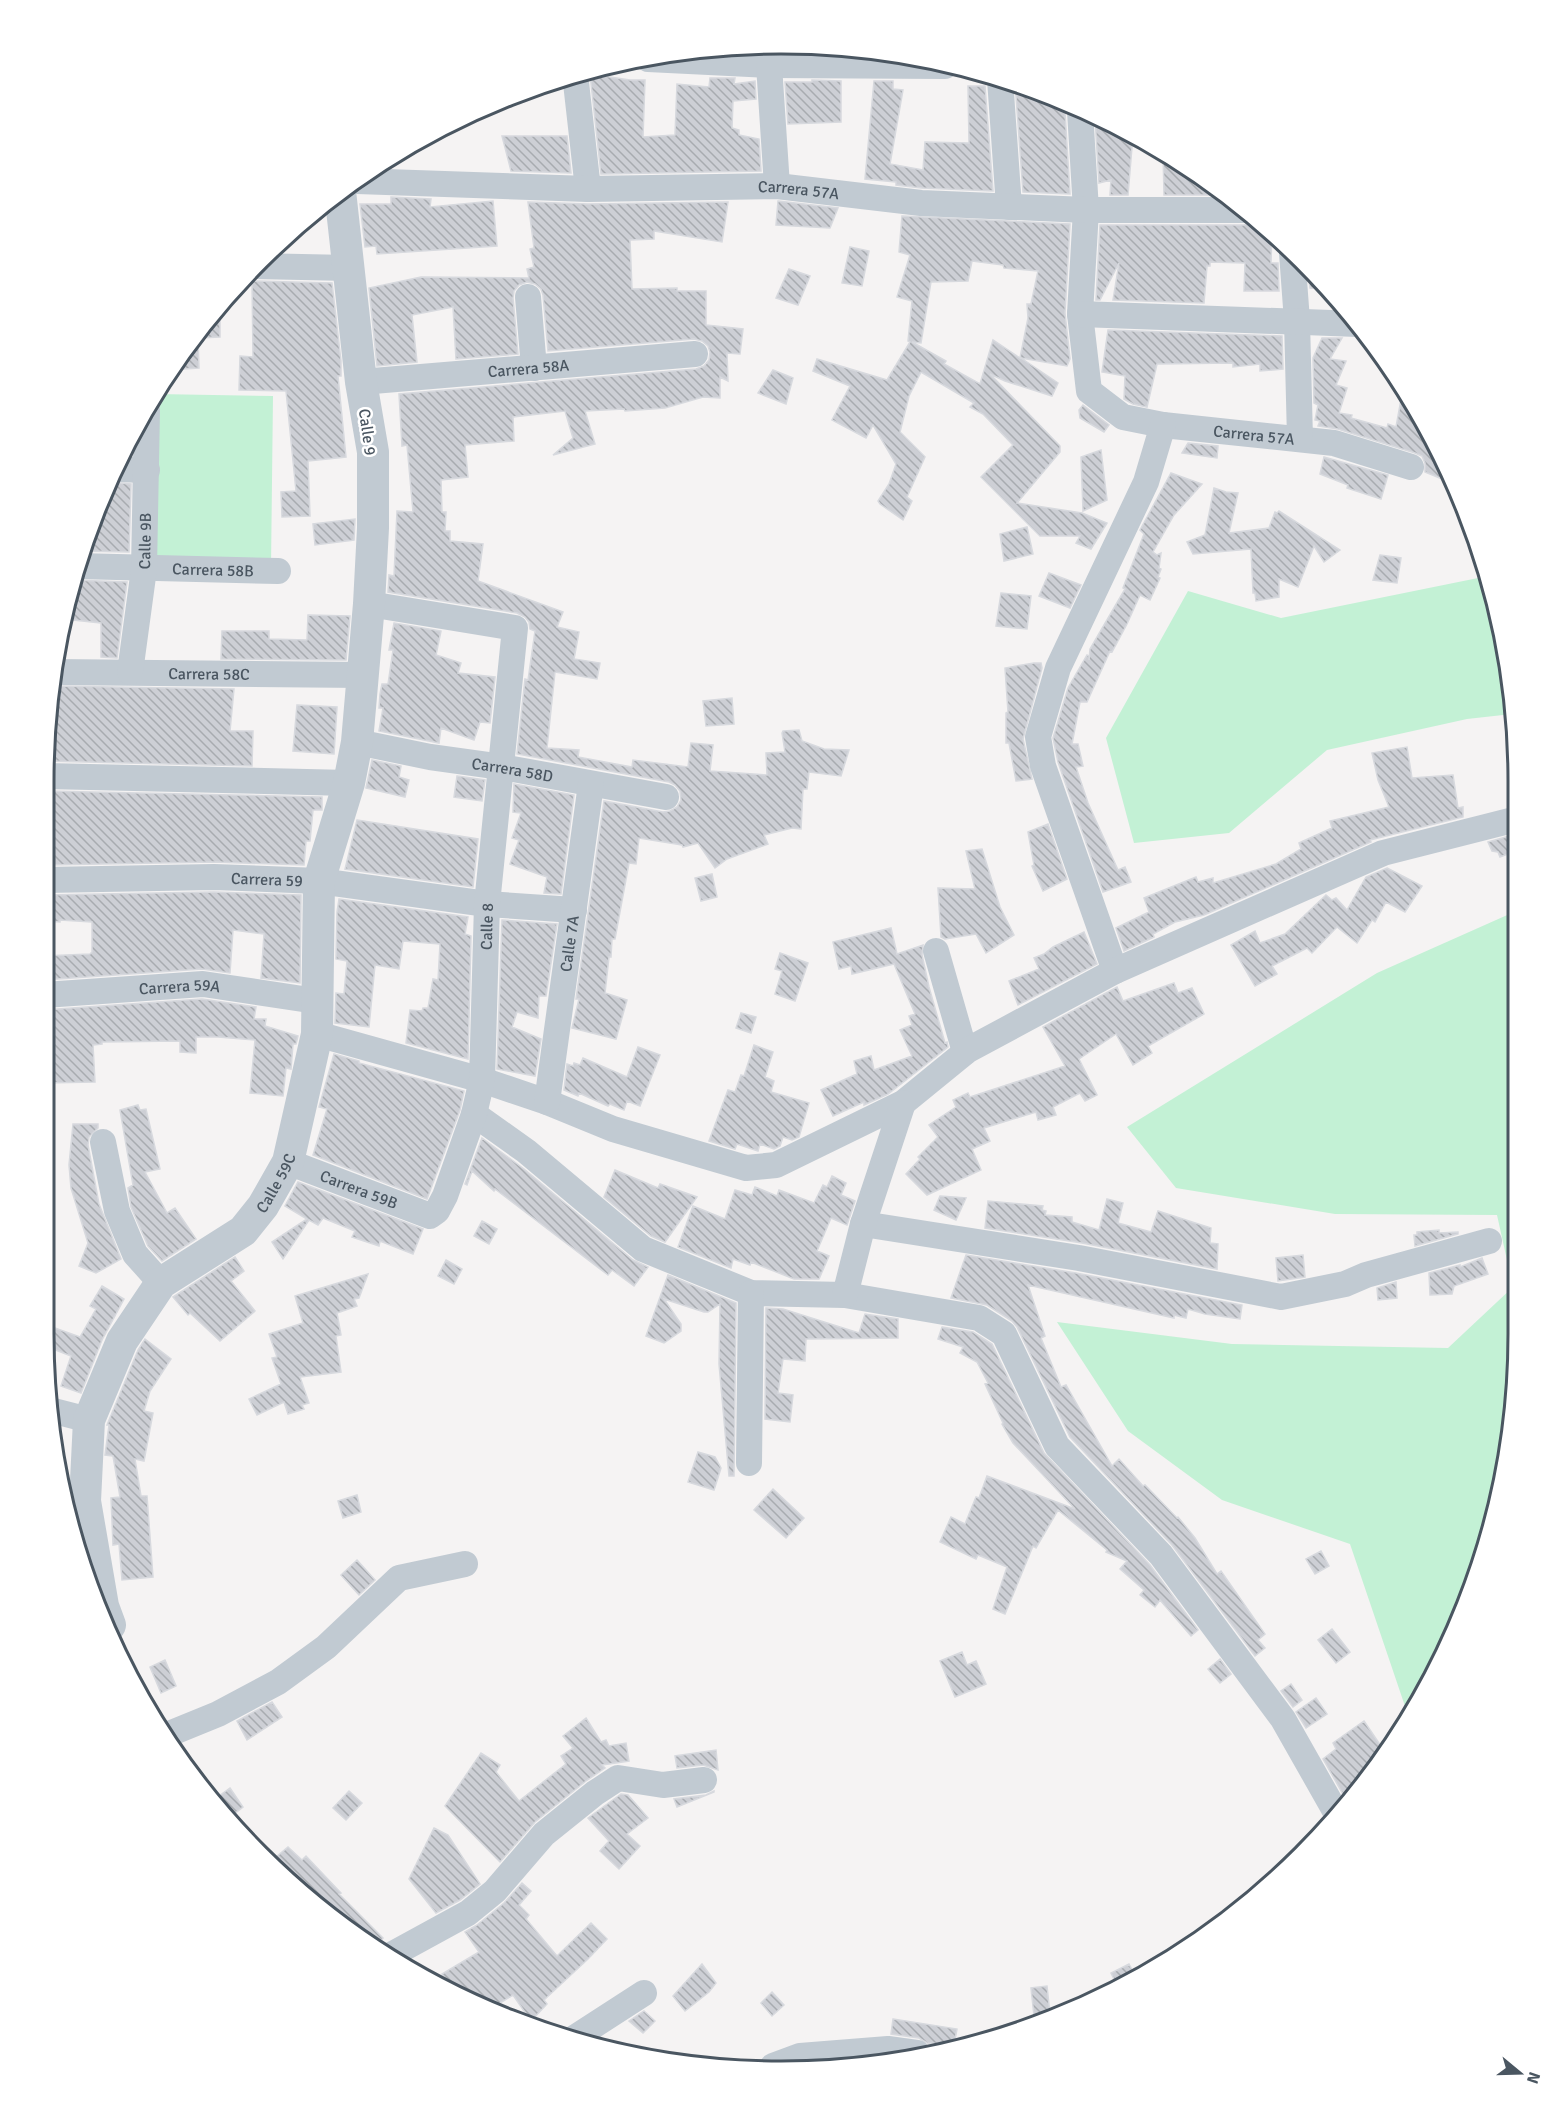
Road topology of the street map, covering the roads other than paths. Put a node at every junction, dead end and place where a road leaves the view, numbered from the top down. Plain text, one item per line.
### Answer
1 (682, 61) edge
2 (769, 65) junction
3 (910, 66) edge
4 (576, 84) edge
5 (1001, 89) edge
6 (1080, 119) edge
7 (371, 181) edge
8 (777, 186) junction
9 (588, 189) junction
10 (341, 202) edge
11 (1009, 207) junction
12 (1086, 210) junction
13 (1231, 210) edge
14 (273, 262) edge
15 (1294, 266) edge
16 (349, 268) junction
17 (528, 297) dead end
18 (1080, 314) junction
19 (1297, 321) junction
20 (1346, 323) edge
21 (695, 354) dead end
22 (534, 368) junction
23 (361, 382) junction
24 (147, 425) edge
25 (1163, 425) junction
26 (1300, 439) junction
27 (1411, 467) dead end
28 (124, 469) edge
29 (147, 470) junction
30 (87, 566) edge
31 (144, 569) junction
32 (278, 571) dead end
33 (369, 604) junction
34 (62, 672) edge
35 (130, 672) junction
36 (364, 675) junction
37 (357, 742) junction
38 (502, 767) junction
39 (54, 776) edge
40 (349, 783) junction
41 (591, 784) junction
42 (666, 797) dead end
43 (1508, 821) edge
44 (54, 880) edge
45 (319, 881) junction
46 (487, 904) junction
47 (574, 909) junction
48 (936, 951) dead end
49 (1114, 971) junction
50 (54, 994) edge
51 (316, 1001) junction
52 (317, 1035) junction
53 (965, 1052) junction
54 (482, 1080) junction
55 (547, 1102) junction
56 (903, 1103) junction
57 (474, 1114) junction
58 (103, 1142) dead end
59 (288, 1162) junction
60 (430, 1216) joint
61 (863, 1224) junction
62 (1489, 1241) dead end
63 (161, 1283) junction
64 (751, 1293) junction
65 (845, 1295) junction
66 (59, 1412) edge
67 (89, 1420) junction
68 (749, 1463) dead end
69 (465, 1564) dead end
70 (100, 1586) edge
71 (173, 1732) edge
72 (704, 1780) dead end
73 (1333, 1807) edge
74 (398, 1951) edge
75 (644, 1993) dead end
76 (582, 2033) edge
77 (901, 2051) edge
78 (855, 2057) edge
79 (836, 2058) edge
80 (787, 2061) edge

1 - 2 street
2 - 3 street
2 - 8 street
4 - 9 street
5 - 11 street
6 - 12 street
7 - 9 street, Carrera 57A
8 - 9 street, Carrera 57A
8 - 11 street, Carrera 57A
10 - 16 street, Calle 9
11 - 12 street, Carrera 57A
12 - 13 street, Carrera 57A
12 - 18 street
14 - 16 street
15 - 19 street, Carrera 57A
16 - 23 street, Calle 9
17 - 22 street
18 - 19 street
18 - 25 street, Carrera 57A
19 - 20 street
19 - 26 street, Carrera 57A
21 - 22 street, Carrera 58A
22 - 23 street, Carrera 58A
23 - 33 street, Calle 9
24 - 29 street, Calle 9B
25 - 26 street, Carrera 57A
25 - 49 street
26 - 27 street
28 - 29 street
29 - 31 street, Calle 9B
30 - 31 street, Carrera 58B
31 - 32 street, Carrera 58B
31 - 35 street, Calle 9B
33 - 36 street, Calle 9
33 - 38 street, Calle 8
34 - 35 street, Carrera 58C
35 - 36 street, Carrera 58C
36 - 37 street, Calle 59C
37 - 38 street, Carrera 58D
37 - 40 street, Calle 59C
38 - 41 street, Carrera 58D
38 - 46 street, Calle 8
39 - 40 street
40 - 45 street, Calle 59C
41 - 42 street, Carrera 58D
41 - 47 street, Calle 7A
43 - 49 street
44 - 45 street, Carrera 59
45 - 46 street, Carrera 59
45 - 51 street, Calle 59C
46 - 47 street, Carrera 59
46 - 54 street, Calle 8
47 - 55 street, Calle 7A
48 - 53 street
49 - 53 street
50 - 51 street, Carrera 59A
51 - 52 street, Calle 59C
52 - 54 street
52 - 59 street, Calle 59C
53 - 56 street
54 - 55 street
54 - 57 street, Calle 8
55 - 56 street
56 - 61 street
57 - 60 street, Calle 8
57 - 64 street
58 - 63 street
59 - 60 street, Carrera 59B
59 - 63 street, Calle 59C
61 - 62 street
61 - 65 street
63 - 67 street, Calle 59C
64 - 65 street
64 - 68 street
65 - 73 street
66 - 67 street
67 - 70 street, Calle 59C
69 - 71 street
72 - 74 street
75 - 76 street
77 - 78 street
79 - 80 street

